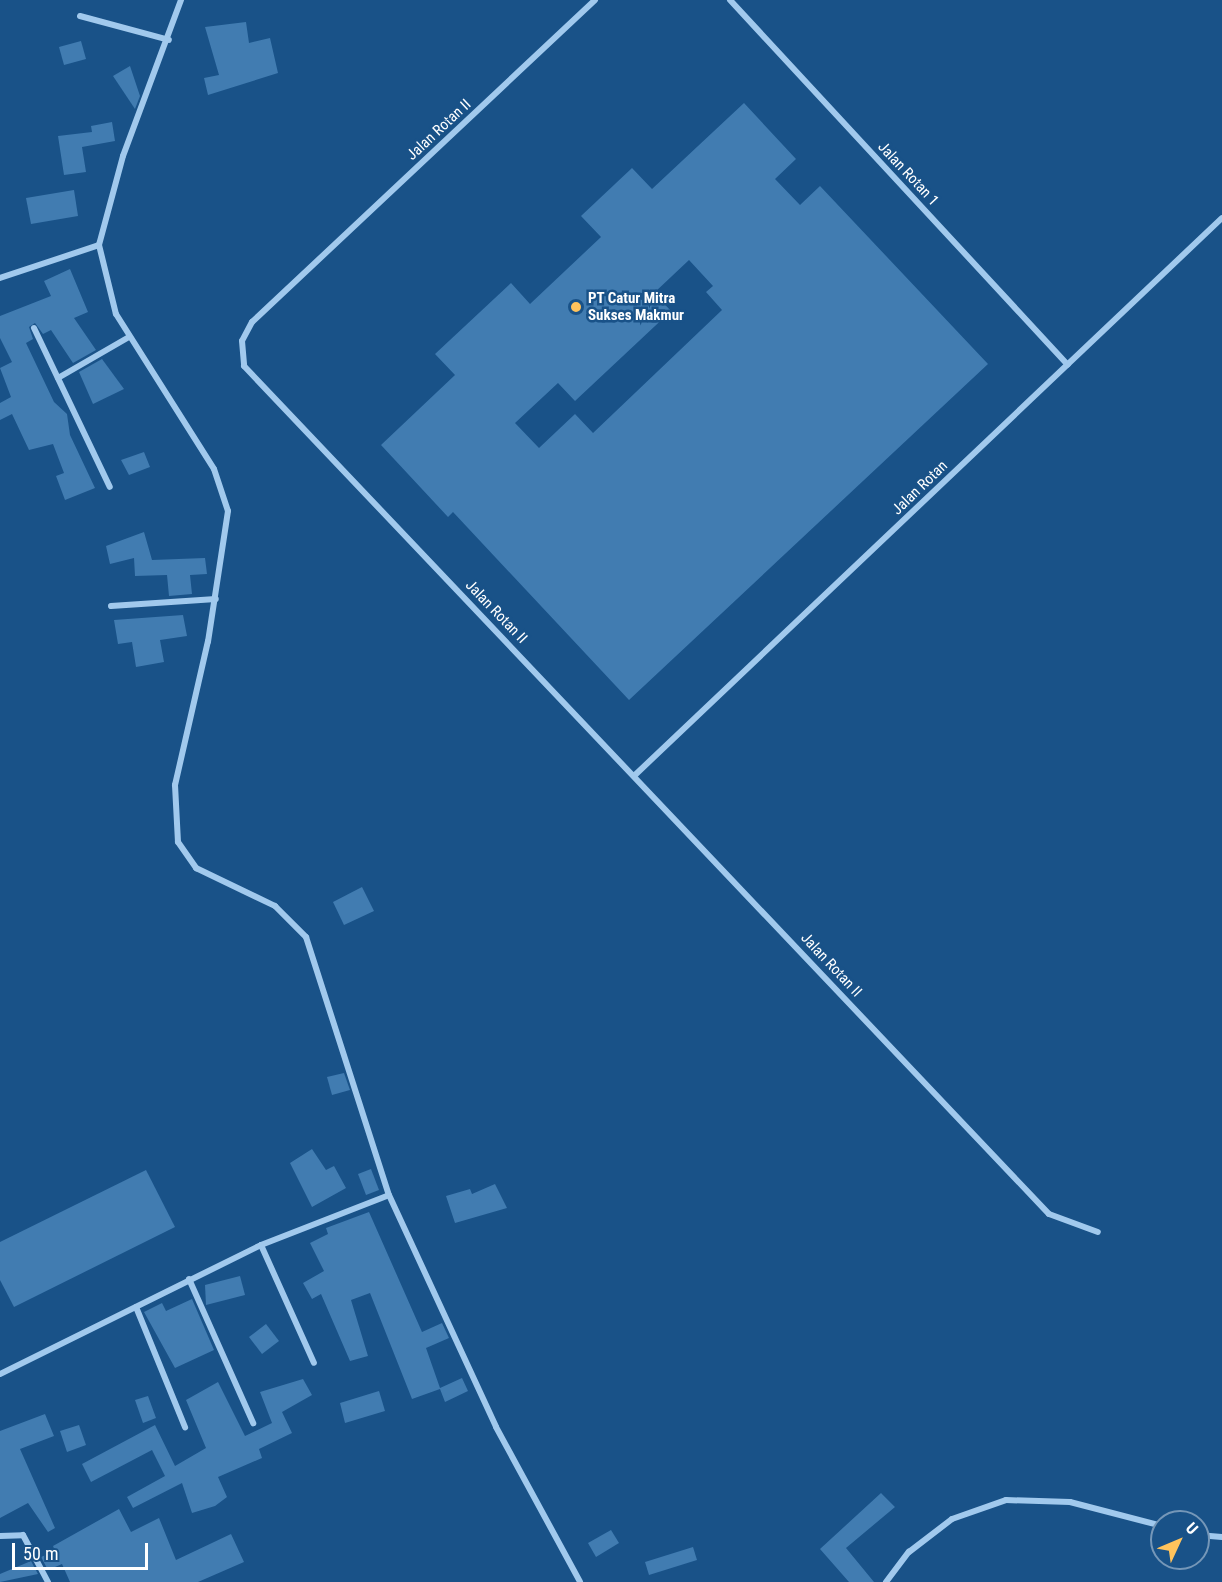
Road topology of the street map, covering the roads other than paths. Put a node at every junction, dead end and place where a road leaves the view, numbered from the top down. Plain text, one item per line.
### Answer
1 (181, 0) edge
2 (595, 0) edge
3 (730, 0) edge
4 (80, 16) dead end
5 (169, 40) junction
6 (1222, 218) edge
7 (99, 245) junction
8 (0, 278) edge
9 (34, 328) dead end
10 (129, 338) junction
11 (1068, 365) junction
12 (58, 378) junction
13 (110, 487) dead end
14 (216, 599) junction
15 (111, 606) dead end
16 (635, 775) junction
17 (389, 1194) junction
18 (1098, 1232) dead end
19 (261, 1245) junction
20 (189, 1279) junction
21 (136, 1307) junction
22 (314, 1364) dead end
23 (0, 1374) edge
24 (253, 1423) dead end
25 (185, 1427) dead end
26 (1150, 1523) edge
27 (0, 1536) edge
28 (48, 1582) edge
29 (580, 1582) edge
30 (886, 1582) edge

1 - 5 street
2 - 16 street, Jalan Rotan II
3 - 11 street, Jalan Rotan 1
4 - 5 street
5 - 7 street
6 - 11 street, Jalan Rotan
7 - 8 street
7 - 10 street
9 - 12 street
10 - 12 street
10 - 14 street
11 - 16 street, Jalan Rotan
12 - 13 street
14 - 15 street
14 - 17 street
16 - 18 street, Jalan Rotan II
17 - 19 street
17 - 29 street
19 - 20 street
19 - 22 street
20 - 21 street
20 - 24 street
21 - 23 street
21 - 25 street
26 - 30 street
27 - 28 street

